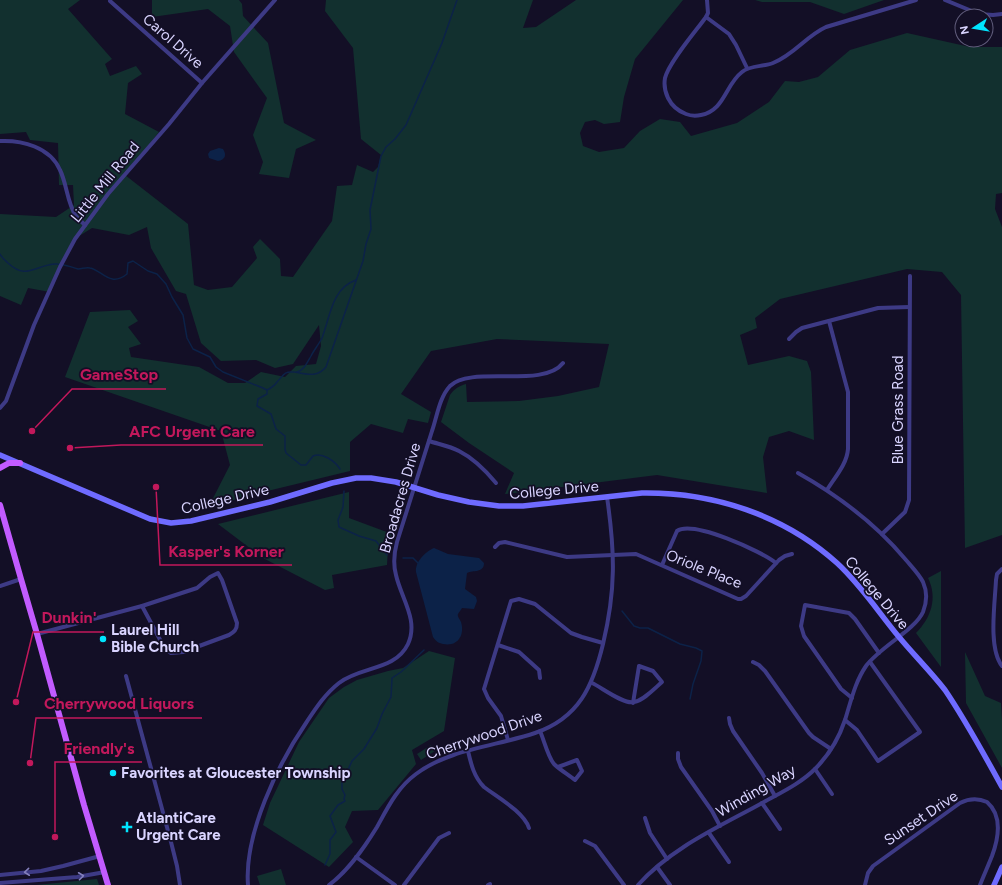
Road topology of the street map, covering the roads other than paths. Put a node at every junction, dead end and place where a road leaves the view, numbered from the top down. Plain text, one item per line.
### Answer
1 (275, 0) edge
2 (707, 0) edge
3 (916, 0) edge
4 (945, 0) edge
5 (110, 1) edge
6 (1002, 14) edge
7 (706, 17) junction
8 (746, 68) junction
9 (202, 83) junction
10 (0, 141) edge
11 (85, 225) junction
12 (910, 276) dead end
13 (909, 307) junction
14 (829, 321) junction
15 (789, 339) dead end
16 (563, 363) dead end
17 (0, 408) edge
18 (429, 441) junction
19 (0, 455) edge
20 (20, 463) junction
21 (0, 468) edge
22 (798, 473) dead end
23 (496, 483) dead end
24 (414, 488) junction
25 (827, 490) junction
26 (607, 497) junction
27 (0, 505) edge
28 (882, 534) junction
29 (495, 547) dead end
30 (792, 554) dead end
31 (613, 555) junction
32 (776, 562) junction
33 (662, 565) junction
34 (1002, 569) edge
35 (20, 579) junction
36 (0, 586) edge
37 (142, 606) junction
38 (37, 634) junction
39 (898, 636) junction
40 (603, 643) junction
41 (498, 645) junction
42 (878, 653) junction
43 (753, 662) dead end
44 (870, 662) junction
45 (1002, 666) edge
46 (126, 676) dead end
47 (540, 678) dead end
48 (592, 682) junction
49 (852, 698) junction
50 (632, 703) junction
51 (729, 718) dead end
52 (845, 720) junction
53 (540, 731) junction
54 (508, 740) junction
55 (831, 749) junction
56 (468, 751) junction
57 (678, 753) dead end
58 (558, 767) junction
59 (815, 769) junction
60 (1002, 787) edge
61 (832, 794) dead end
62 (775, 796) junction
63 (762, 803) junction
64 (645, 818) dead end
65 (720, 826) junction
66 (529, 828) dead end
67 (780, 829) dead end
68 (449, 833) dead end
69 (709, 833) junction
70 (585, 841) dead end
71 (100, 856) junction
72 (356, 857) junction
73 (667, 859) junction
74 (729, 862) dead end
75 (657, 867) junction
76 (1002, 867) edge
77 (105, 872) junction
78 (0, 875) edge
79 (0, 883) edge
80 (108, 885) edge
81 (180, 885) edge
82 (248, 885) edge
83 (329, 885) edge
84 (395, 885) edge
85 (404, 885) edge
86 (624, 885) edge
87 (638, 885) edge
88 (670, 885) edge
89 (865, 885) edge
90 (980, 885) edge
91 (994, 885) edge

1 - 9 street, Little Mill Road
2 - 7 street
3 - 8 street
4 - 6 street
5 - 9 street, Carol Drive
7 - 8 street
7 - 8 street
9 - 11 street, Little Mill Road
10 - 11 street
11 - 17 street, Little Mill Road
12 - 13 street, Blue Grass Road
13 - 14 street
13 - 28 street, Blue Grass Road
14 - 15 street
14 - 25 street
16 - 18 street, Broadacres Drive
18 - 23 street
18 - 24 street, Broadacres Drive
19 - 20 main road, College Drive
20 - 21 main road
20 - 24 main road, College Drive
22 - 25 street, Winding Way
24 - 26 main road, College Drive
24 - 82 street, Broadacres Drive
25 - 28 street, Winding Way
26 - 31 street, Cherrywood Drive
26 - 39 main road, College Drive
27 - 35 main road
28 - 39 street, Winding Way
29 - 31 street, Oriole Place
30 - 32 street, Oriole Place
31 - 33 street, Oriole Place
31 - 40 street, Cherrywood Drive
32 - 33 street, Oriole Place
32 - 33 street
34 - 45 street
35 - 36 street
35 - 38 main road
37 - 37 street
37 - 38 street
38 - 71 main road
39 - 42 street, Winding Way
39 - 60 main road, College Drive
40 - 41 street
40 - 48 street, Cherrywood Drive
41 - 47 street
41 - 54 street
42 - 44 street, Winding Way
42 - 49 street
43 - 55 street
44 - 49 street, Winding Way
44 - 52 street
46 - 81 street
48 - 50 street
48 - 53 street, Cherrywood Drive
49 - 52 street, Winding Way
50 - 50 street
51 - 62 street
52 - 55 street, Winding Way
53 - 54 street, Cherrywood Drive
53 - 58 street
54 - 56 street, Cherrywood Drive
55 - 59 street, Winding Way
56 - 66 street
56 - 72 street, Cherrywood Drive
57 - 65 street
58 - 58 street
59 - 61 street
59 - 62 street, Winding Way
62 - 63 street, Winding Way
63 - 65 street, Winding Way
63 - 67 street
64 - 73 street
65 - 69 street, Winding Way
68 - 85 street
69 - 73 street, Winding Way
69 - 74 street
70 - 86 street
71 - 77 main road
71 -> 78 street
72 - 83 street, Cherrywood Drive
72 - 84 street
73 - 75 street, Winding Way
75 - 87 street, Winding Way
75 - 88 street
76 - 91 main road
79 -> 77 street
77 - 80 main road
89 - 90 street, Sunset Drive

